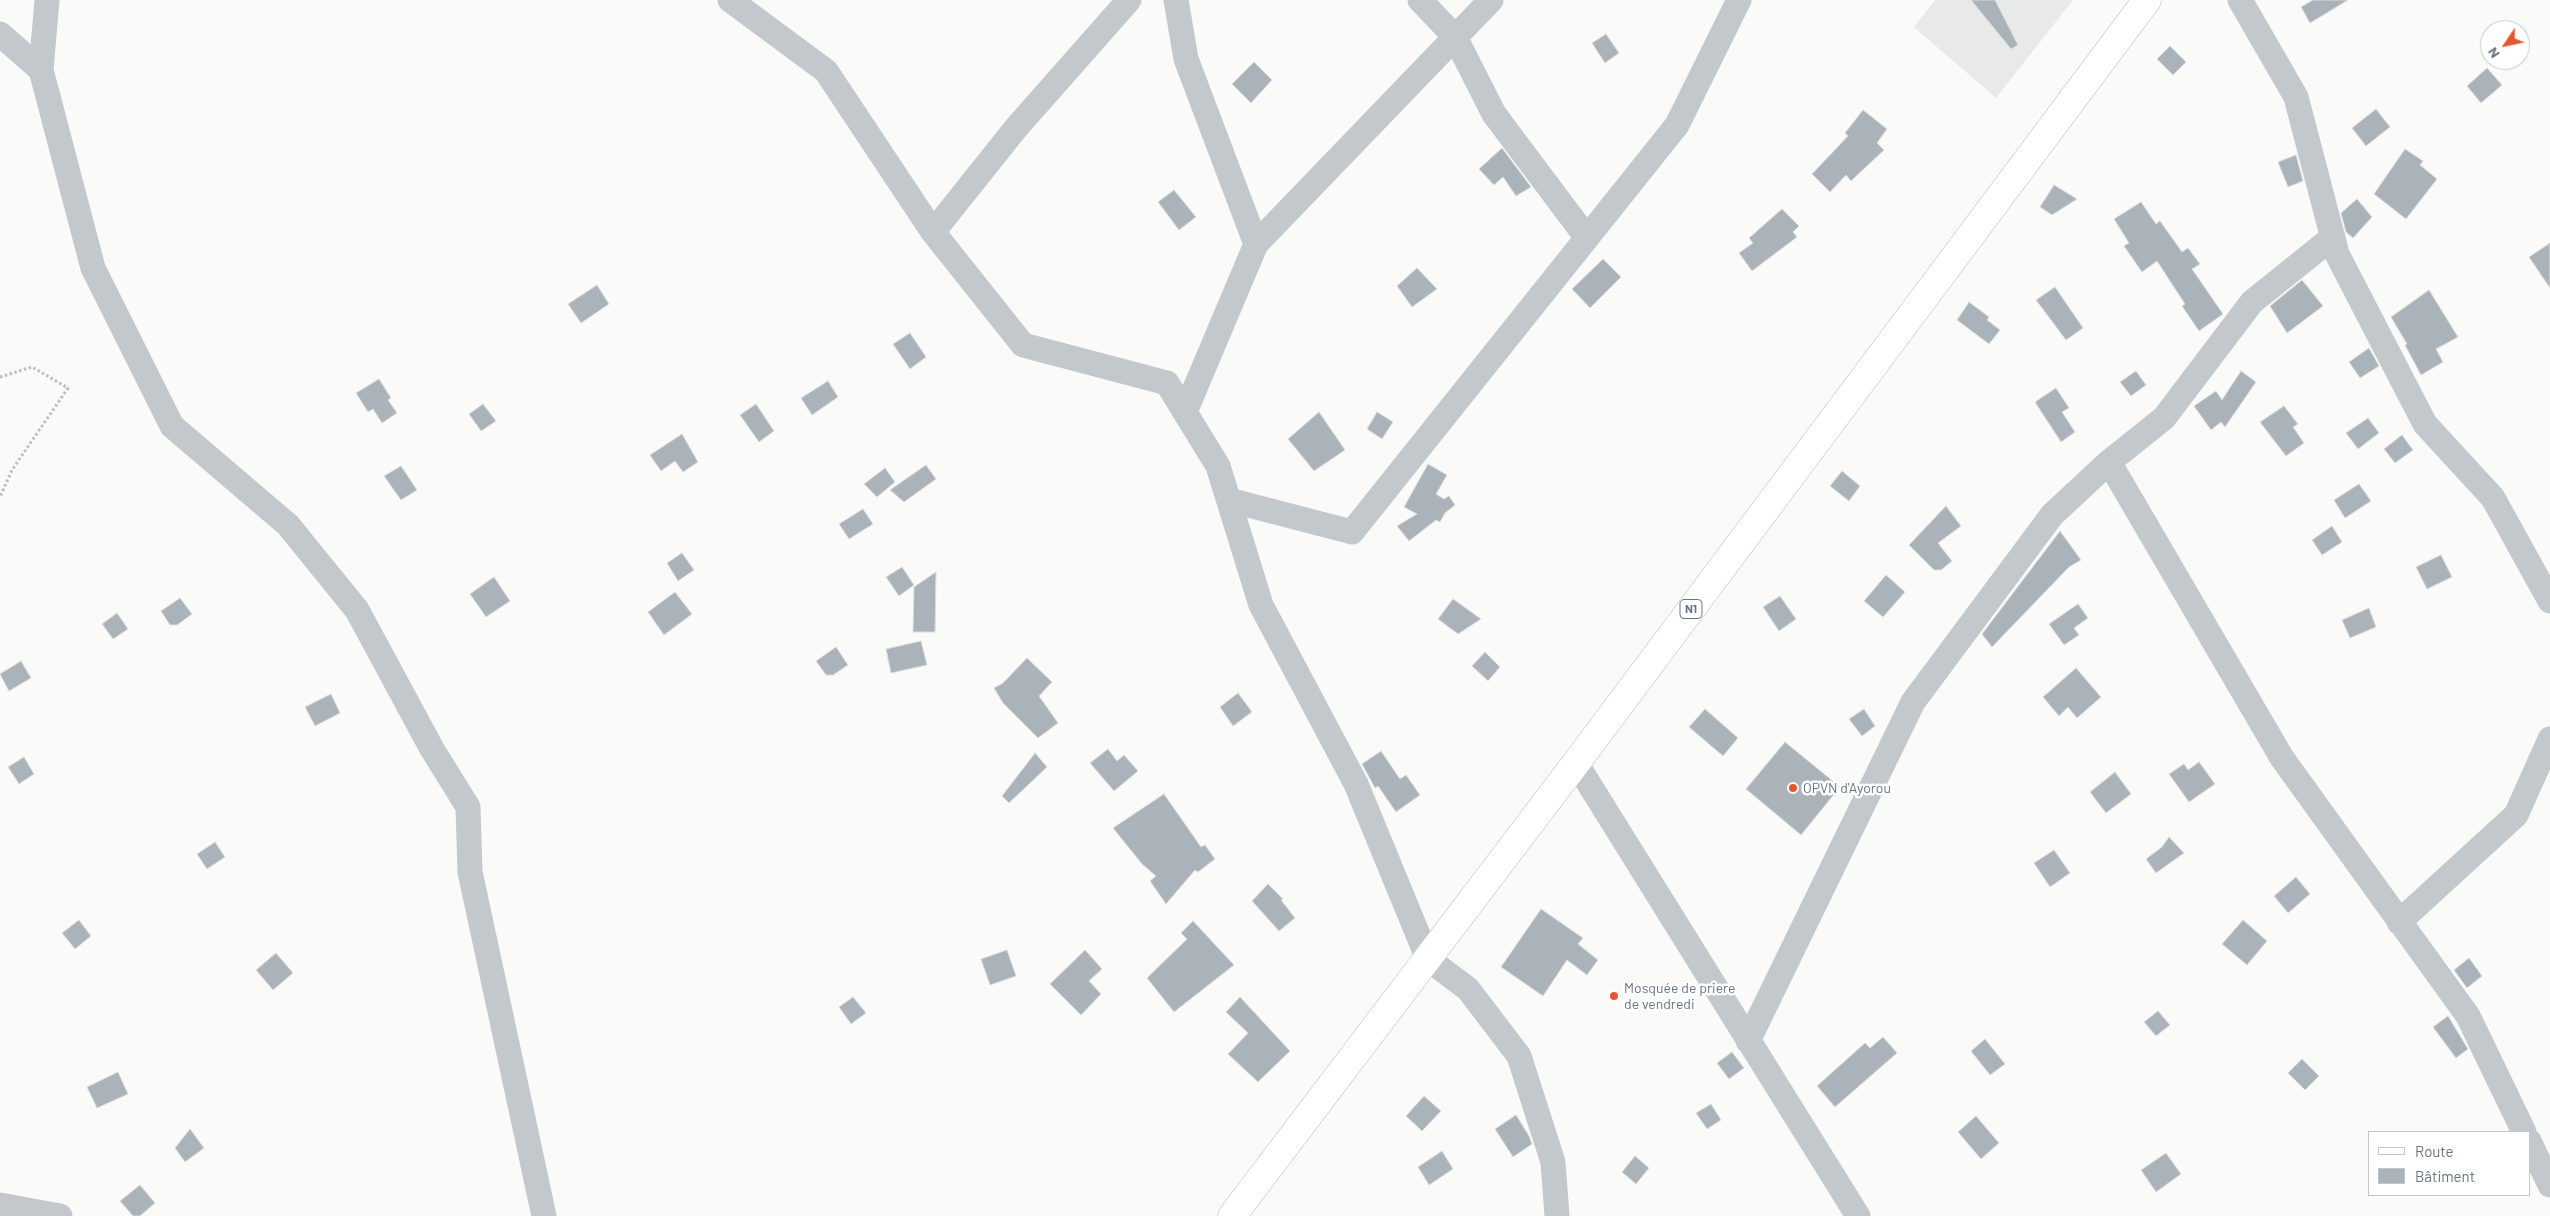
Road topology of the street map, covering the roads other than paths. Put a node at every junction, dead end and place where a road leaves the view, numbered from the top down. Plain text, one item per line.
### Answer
1 (47, 0) edge
2 (730, 0) edge
3 (1128, 0) edge
4 (1176, 0) edge
5 (1420, 0) edge
6 (1491, 0) edge
7 (1739, 0) edge
8 (2147, 0) edge
9 (2240, 0) edge
10 (0, 34) edge
11 (1454, 37) junction
12 (41, 70) junction
13 (933, 232) junction
14 (2333, 237) junction
15 (1587, 238) junction
16 (1256, 244) junction
17 (1185, 412) junction
18 (2109, 462) junction
19 (1229, 500) junction
20 (2550, 601) edge
21 (2550, 739) edge
22 (1576, 763) junction
23 (2399, 922) junction
24 (1428, 959) junction
25 (1748, 1041) junction
26 (2524, 1131) edge
27 (2530, 1143) edge
28 (2550, 1185) edge
29 (0, 1205) edge
30 (60, 1216) edge
31 (544, 1216) edge
32 (1232, 1216) edge
33 (1557, 1216) edge
34 (1858, 1216) edge

1 - 12 street
2 - 13 street
3 - 13 street
4 - 16 street
5 - 11 street
6 - 11 street
7 - 15 street
8 - 22 main road, N1
9 - 14 street
10 - 12 street
11 - 15 street
11 - 16 street
12 - 31 street
13 - 17 street
14 - 18 street
14 - 20 street
15 - 19 street
16 - 17 street
17 - 19 street
18 - 23 street
18 - 25 street
19 - 24 street
21 - 23 street
22 - 24 main road, N1
22 - 25 street
23 - 26 street
24 - 32 main road, N1
24 - 33 street
25 - 34 street
27 - 28 street
29 - 30 street

